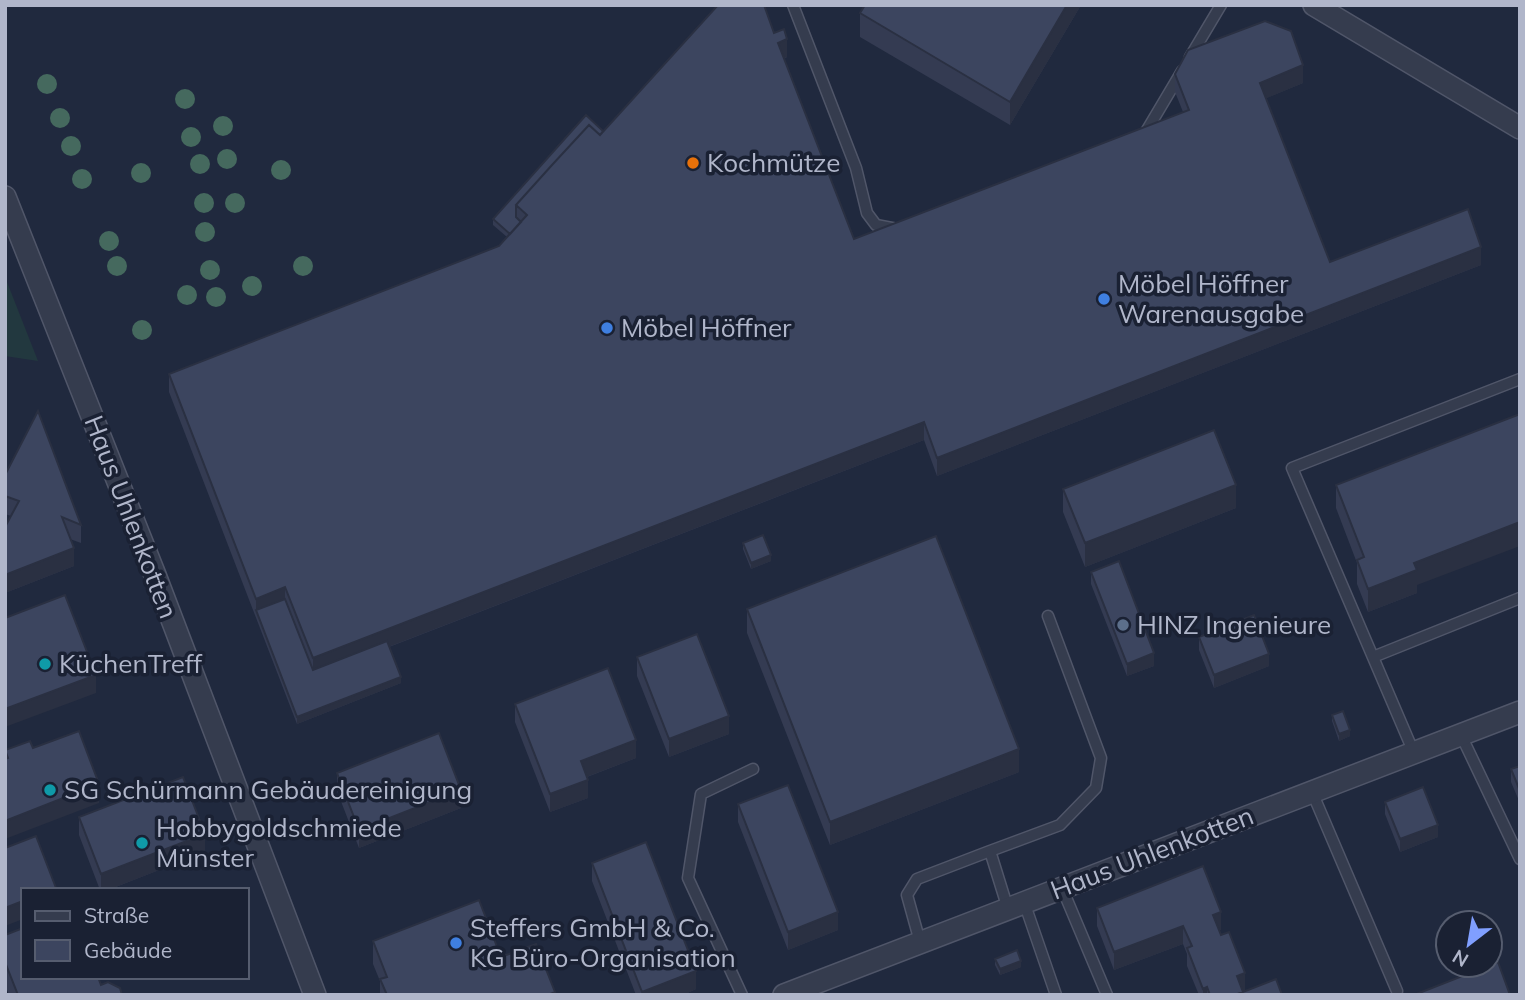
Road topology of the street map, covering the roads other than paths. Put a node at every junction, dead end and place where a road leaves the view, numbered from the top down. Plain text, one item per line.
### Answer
1 (793, 5) edge
2 (1221, 5) edge
3 (1314, 5) edge
4 (1520, 128) edge
5 (1130, 141) edge
6 (5, 197) edge
7 (903, 229) edge
8 (1520, 379) edge
9 (1520, 598) edge
10 (1048, 616) dead end
11 (1373, 657) junction
12 (1520, 712) edge
13 (1461, 735) junction
14 (1414, 753) junction
15 (753, 769) dead end
16 (1312, 792) junction
17 (990, 851) junction
18 (1520, 859) edge
19 (1062, 888) junction
20 (1016, 905) junction
21 (920, 942) junction
22 (1396, 991) dead end
23 (314, 995) edge
24 (742, 995) edge
25 (784, 995) edge
26 (1056, 995) edge
27 (1107, 995) edge

1 - 7 lane
2 - 5 lane
3 - 4 street
6 - 23 street, Haus Uhlenkotten
8 - 11 lane
9 - 11 lane
10 - 17 lane
11 - 14 lane
12 - 13 street, Haus Uhlenkotten
13 - 14 street, Haus Uhlenkotten
13 - 18 lane
14 - 16 street, Haus Uhlenkotten
15 - 24 lane
16 - 19 street, Haus Uhlenkotten
16 - 22 lane
17 - 20 lane
17 - 21 lane
19 - 20 street, Haus Uhlenkotten
19 - 27 lane
20 - 21 street, Haus Uhlenkotten
20 - 26 lane
21 - 25 street, Haus Uhlenkotten

